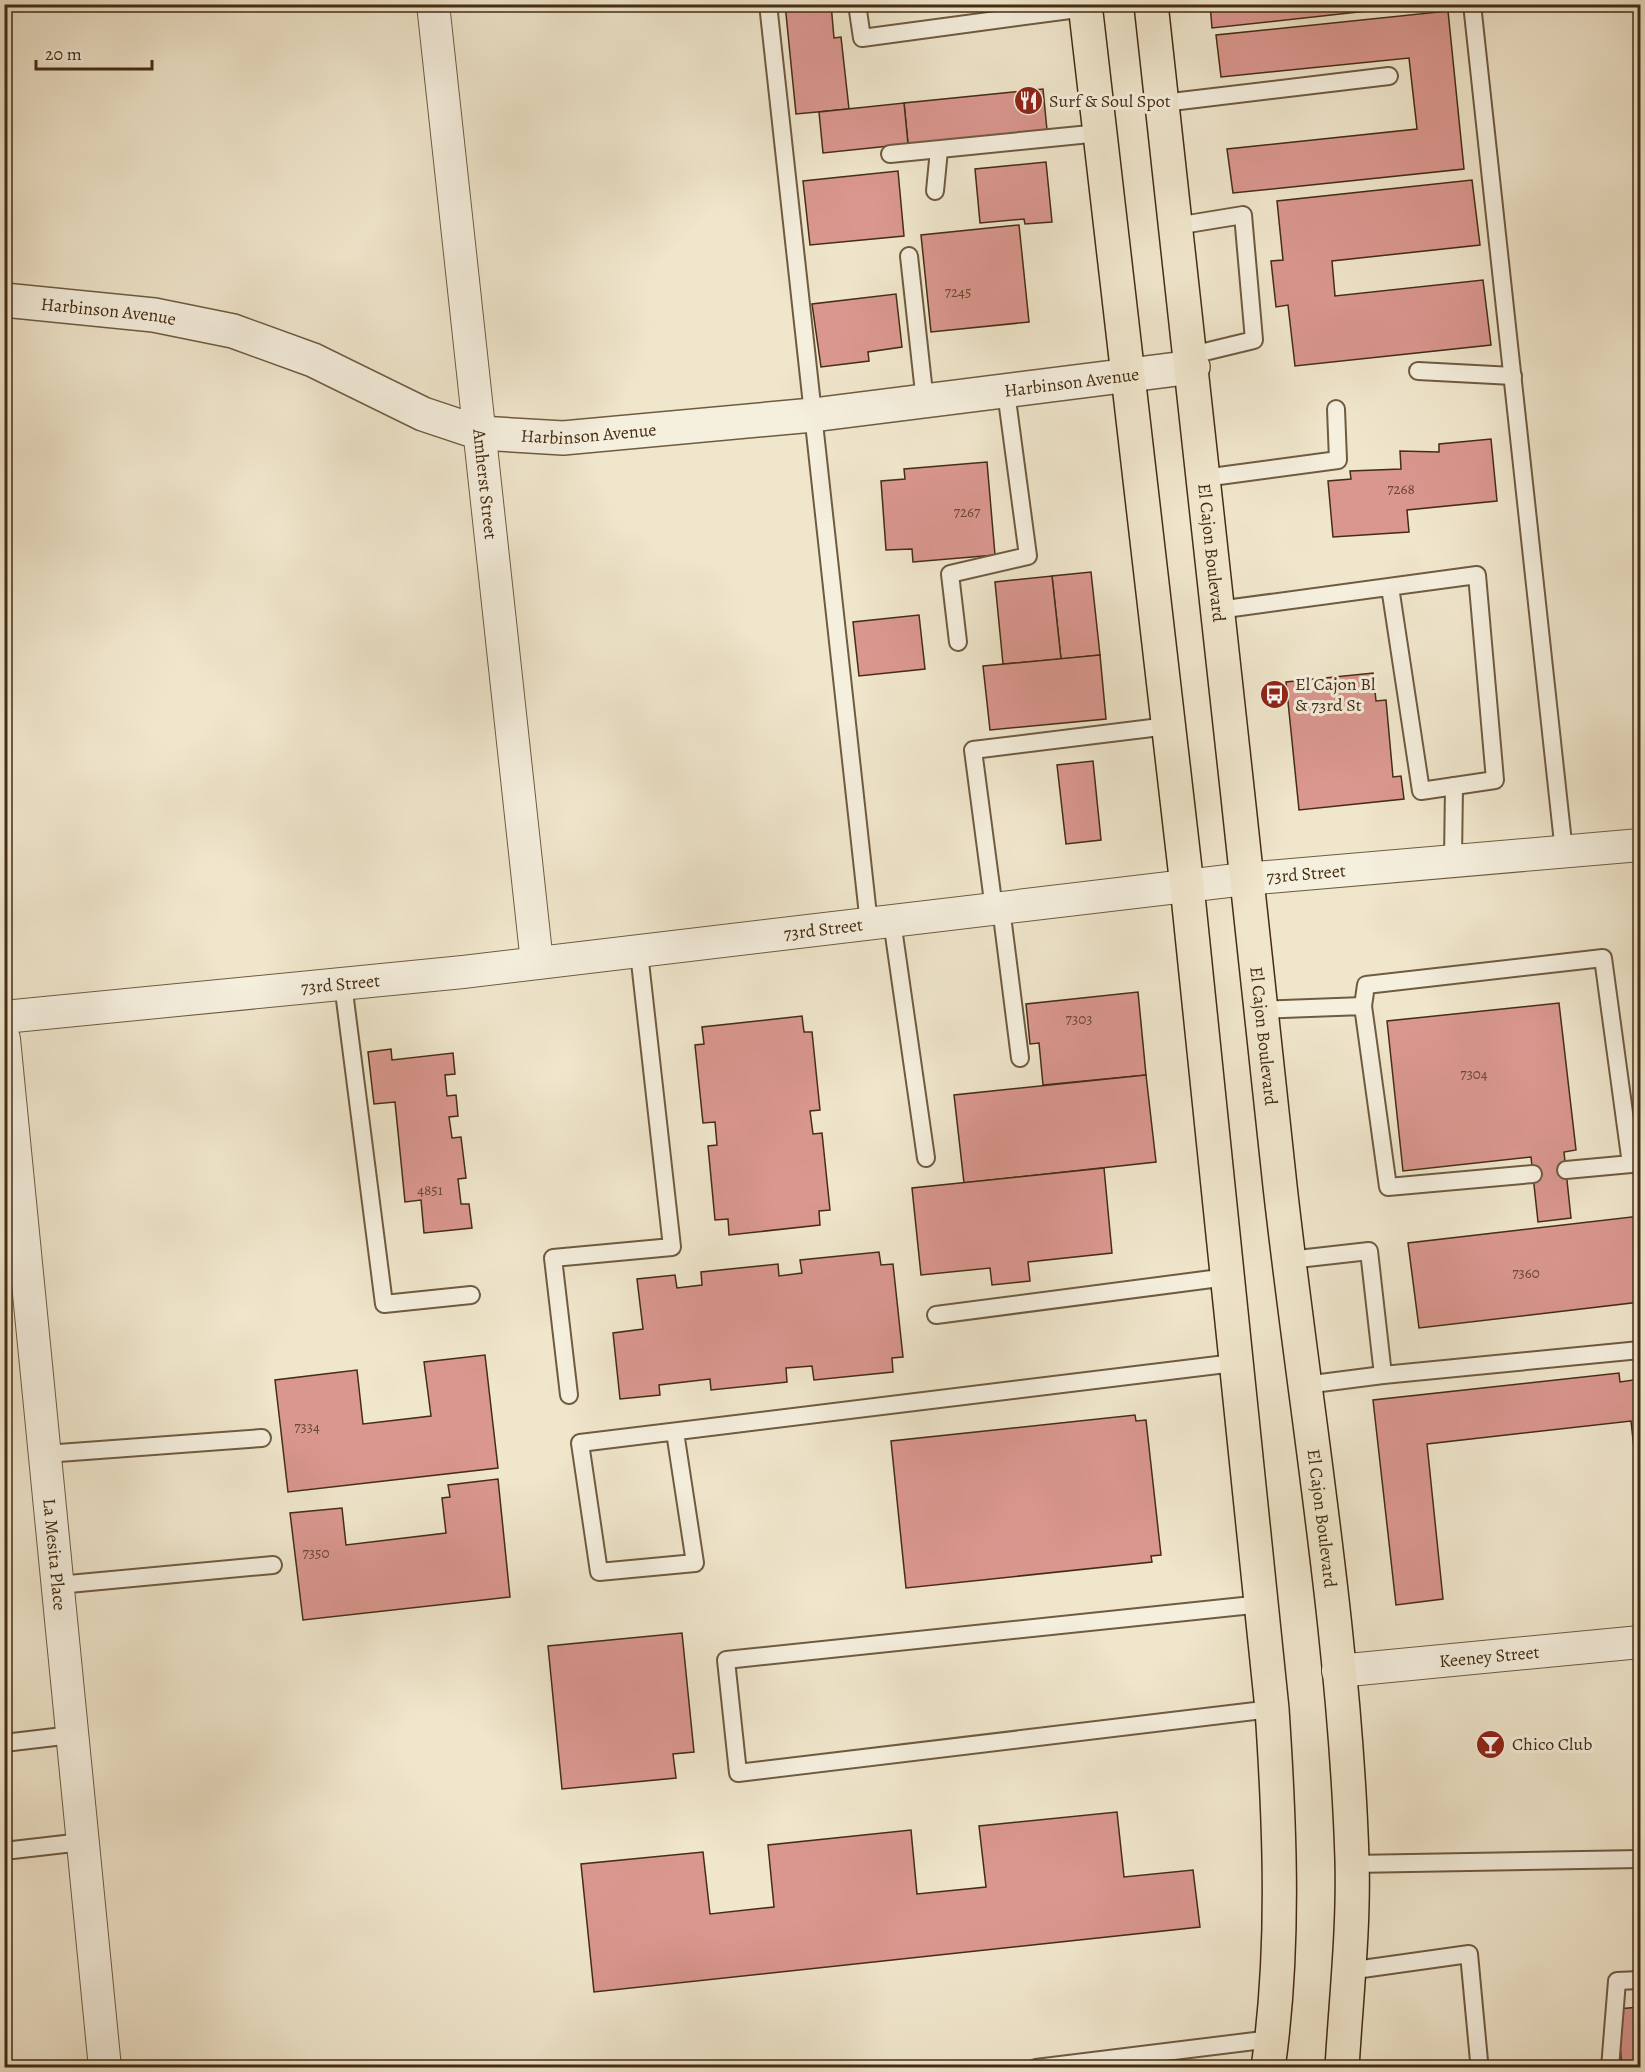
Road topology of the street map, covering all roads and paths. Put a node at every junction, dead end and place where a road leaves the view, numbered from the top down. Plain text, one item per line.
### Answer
1 (433, 4) edge
2 (768, 4) edge
3 (856, 4) edge
4 (1151, 4) edge
5 (1472, 4) edge
6 (1085, 6) edge
7 (1389, 76) dead end
8 (1162, 104) junction
9 (1100, 133) junction
10 (939, 150) junction
11 (890, 154) dead end
12 (935, 190) dead end
13 (1176, 226) junction
14 (909, 256) dead end
15 (4, 300) edge
16 (1192, 361) junction
17 (1418, 371) dead end
18 (1128, 376) junction
19 (1513, 376) junction
20 (1006, 393) junction
21 (925, 402) junction
22 (1336, 409) dead end
23 (813, 415) junction
24 (480, 433) junction
25 (1204, 478) junction
26 (1390, 586) junction
27 (1218, 610) junction
28 (958, 642) dead end
29 (1168, 726) junction
30 (1454, 786) junction
31 (1641, 845) edge
32 (1564, 852) junction
33 (1453, 860) junction
34 (1245, 879) junction
35 (1187, 886) junction
36 (998, 908) junction
37 (880, 922) junction
38 (639, 952) junction
39 (537, 963) junction
40 (343, 984) junction
41 (1363, 1006) junction
42 (1260, 1010) junction
43 (4, 1017) edge
44 (4, 1039) edge
45 (1020, 1058) dead end
46 (926, 1158) dead end
47 (1566, 1170) dead end
48 (1533, 1174) dead end
49 (1289, 1260) junction
50 (1227, 1277) junction
51 (471, 1295) dead end
52 (936, 1315) dead end
53 (1641, 1350) edge
54 (1234, 1363) junction
55 (1383, 1375) junction
56 (1305, 1385) junction
57 (569, 1395) dead end
58 (675, 1432) junction
59 (262, 1438) dead end
60 (45, 1454) junction
61 (273, 1564) dead end
62 (58, 1585) junction
63 (1262, 1604) junction
64 (1641, 1642) edge
65 (1338, 1671) junction
66 (1272, 1709) junction
67 (72, 1735) junction
68 (4, 1743) edge
69 (82, 1842) junction
70 (4, 1851) edge
71 (1641, 1858) edge
72 (1352, 1864) junction
73 (1348, 1971) junction
74 (1641, 1980) edge
75 (1269, 2053) edge
76 (1479, 2061) dead end
77 (105, 2067) edge
78 (1036, 2067) edge
79 (1342, 2067) edge
80 (1610, 2067) edge

1 - 24 street, Amherst Street
2 - 23 lane
3 - 6 lane
4 - 8 main road, El Cajon Boulevard
5 - 19 lane
6 - 9 main road
7 - 8 lane
8 - 13 main road, El Cajon Boulevard
9 - 10 lane
9 - 18 main road
10 - 11 lane
10 - 12 lane
13 - 16 main road, El Cajon Boulevard
13 - 16 lane
14 - 21 lane
15 - 24 street, Harbinson Avenue
16 - 18 street, Harbinson Avenue
16 - 25 main road, El Cajon Boulevard
17 - 19 lane
18 - 20 street, Harbinson Avenue
18 - 29 main road
19 - 32 lane
20 - 21 street, Harbinson Avenue
20 - 28 lane
21 - 23 street, Harbinson Avenue
22 - 25 lane
23 - 24 street, Harbinson Avenue
23 - 37 lane
24 - 39 street, Amherst Street
25 - 27 main road, El Cajon Boulevard
26 - 27 lane
26 - 30 lane
26 - 30 lane
27 - 34 main road, El Cajon Boulevard
29 - 35 main road
29 - 36 lane
30 - 33 lane
31 - 32 street, 73rd Street
32 - 33 street, 73rd Street
33 - 34 street, 73rd Street
34 - 35 street, 73rd Street
34 - 42 main road, El Cajon Boulevard
35 - 36 street, 73rd Street
35 - 50 main road
36 - 37 street, 73rd Street
36 - 45 lane
37 - 38 street, 73rd Street
37 - 46 lane
38 - 39 street, 73rd Street
38 - 57 lane
39 - 40 street, 73rd Street
40 - 43 street, 73rd Street
40 - 51 lane
41 - 42 lane
41 - 47 lane
41 - 48 lane
42 - 49 main road, El Cajon Boulevard
44 - 60 street, La Mesita Place
49 - 55 lane
49 - 56 main road, El Cajon Boulevard
50 - 52 lane
50 - 54 main road
53 - 55 lane
54 - 58 lane
54 - 63 main road
55 - 56 lane
56 - 65 main road, El Cajon Boulevard
58 - 58 lane
59 - 60 lane
60 - 62 street, La Mesita Place
61 - 62 lane
62 - 67 street, La Mesita Place
63 - 66 main road
63 - 66 lane
64 - 65 street, Keeney Street
65 - 72 main road, El Cajon Boulevard
66 - 75 main road
67 - 68 lane
67 - 69 street, La Mesita Place
69 - 70 lane
69 - 77 street, La Mesita Place
71 - 72 lane
72 - 73 main road, El Cajon Boulevard
73 - 76 lane
73 - 79 main road, El Cajon Boulevard
74 - 80 lane
75 - 78 lane

